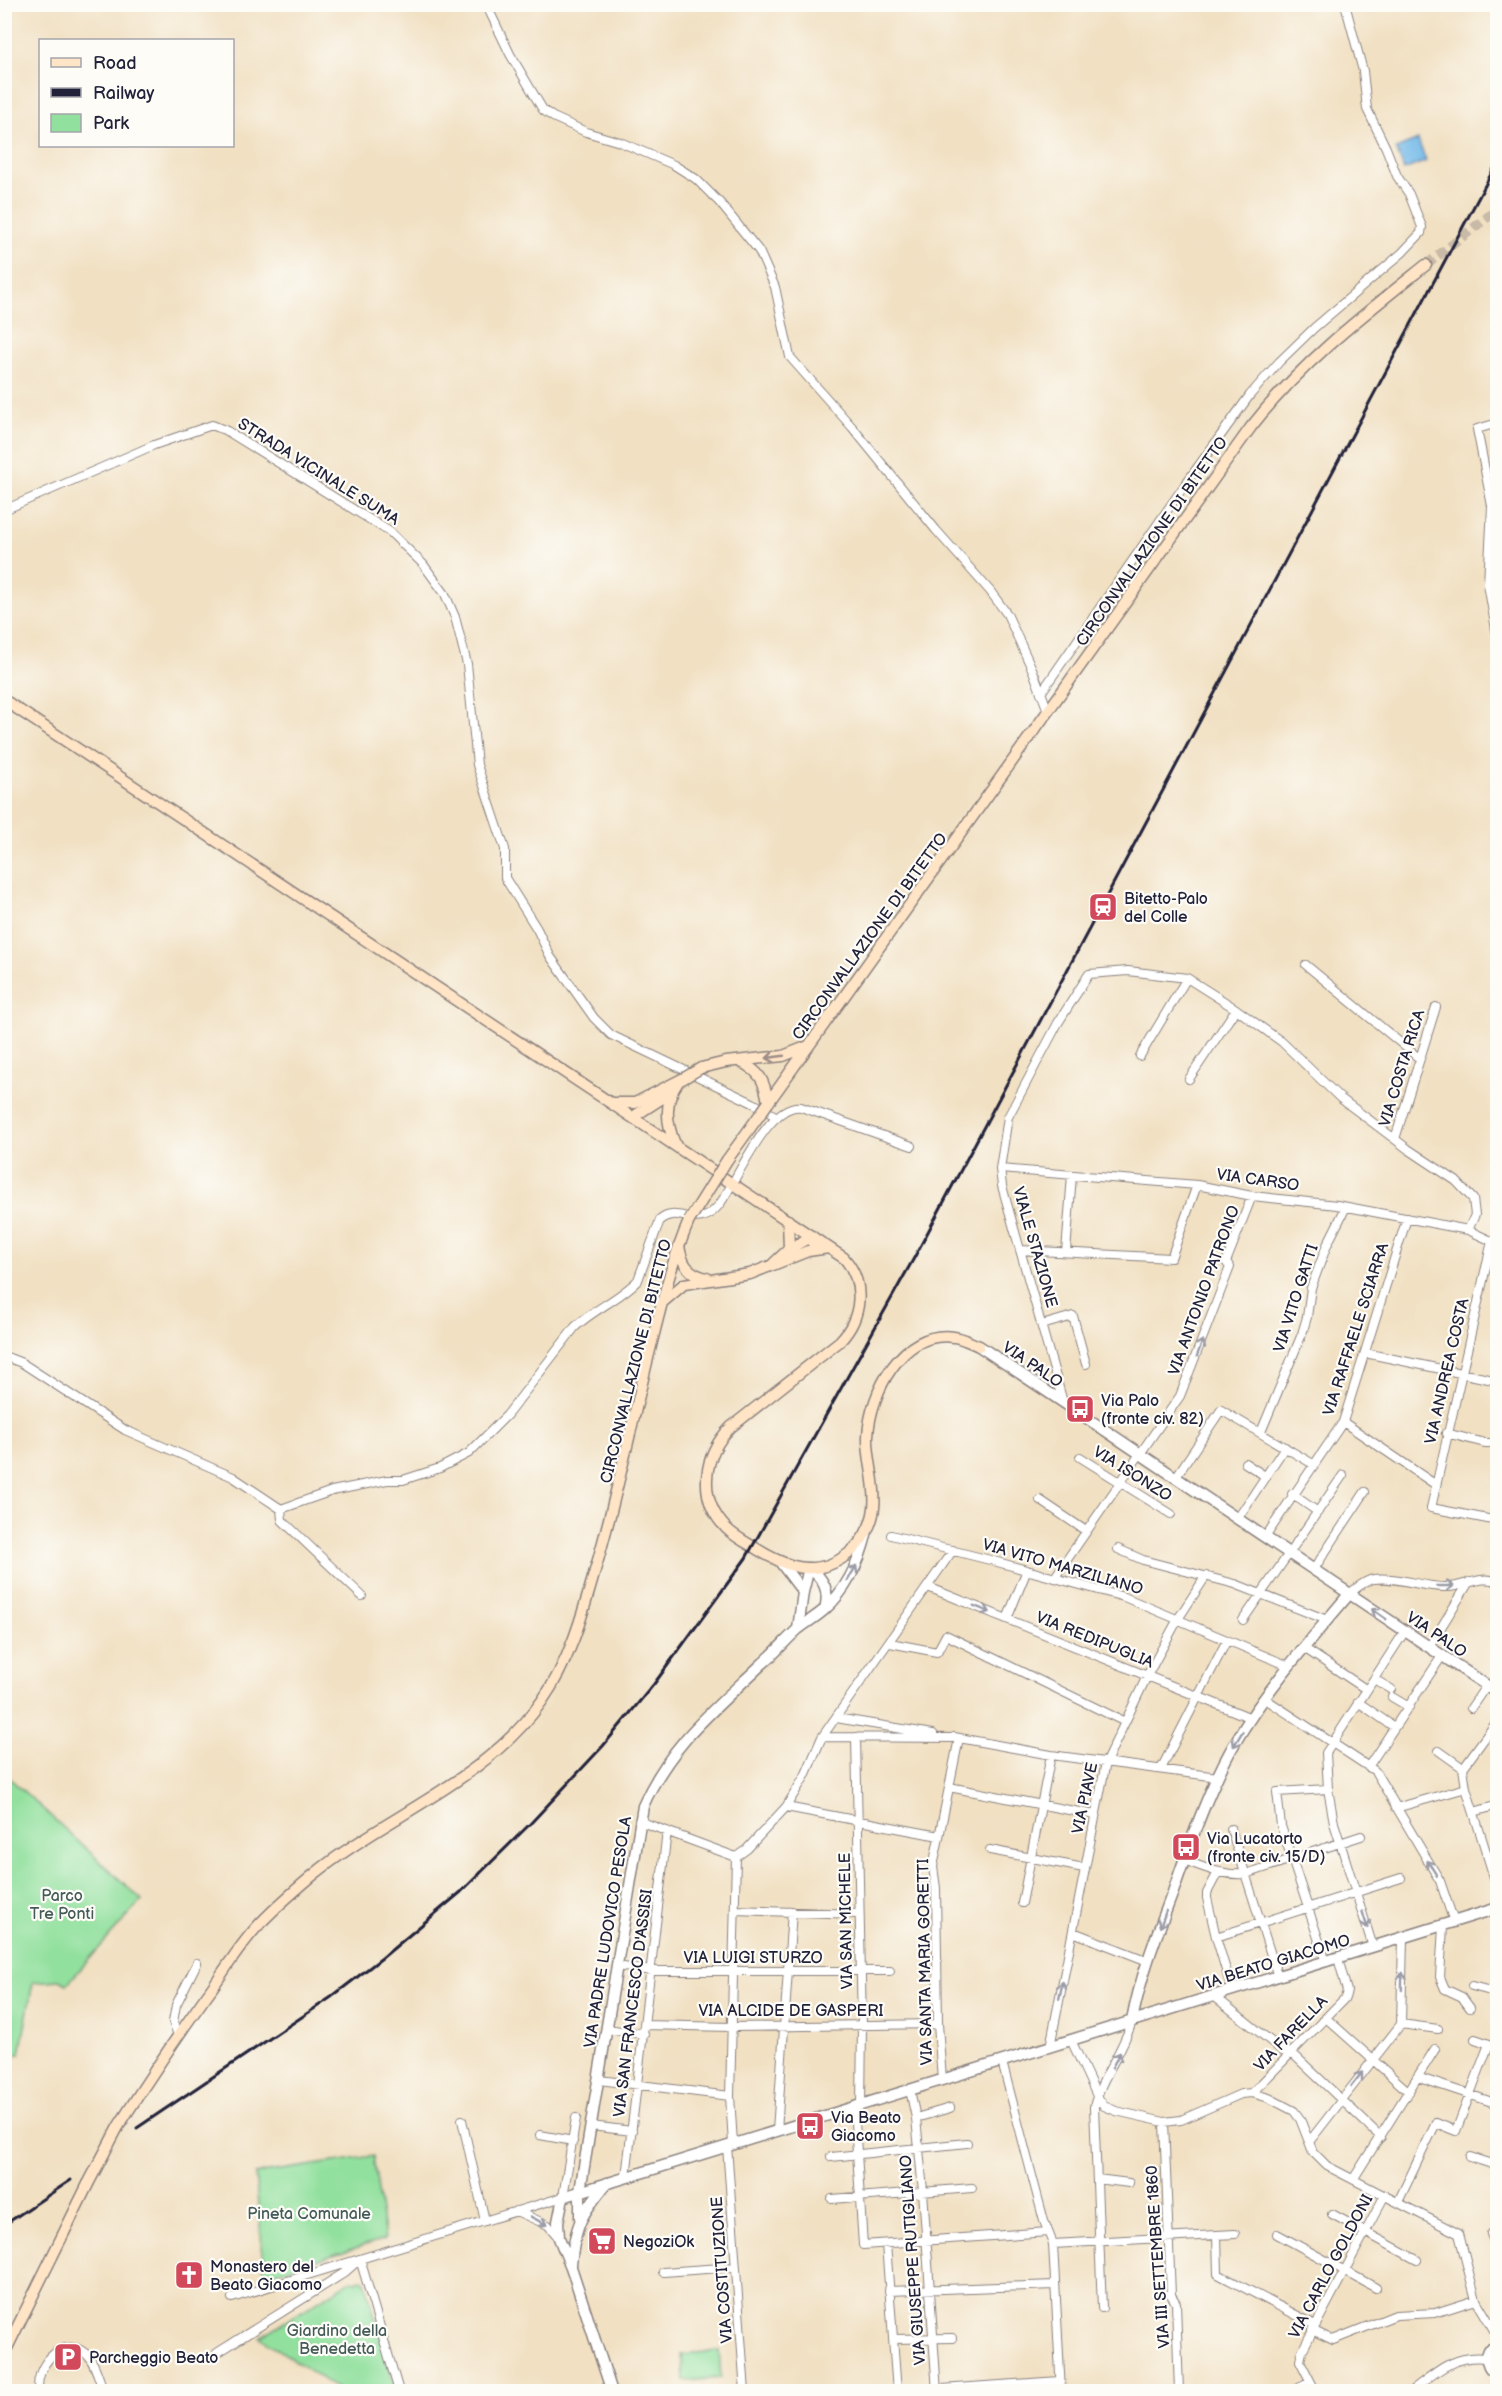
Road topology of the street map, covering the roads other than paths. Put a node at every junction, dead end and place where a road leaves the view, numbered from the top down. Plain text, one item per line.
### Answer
1 (486, 4) edge
2 (1346, 4) edge
3 (1426, 265) tunnel mouth
4 (1497, 423) edge
5 (4, 510) edge
6 (1497, 641) edge
7 (1041, 693) junction
8 (4, 700) edge
9 (1048, 711) junction
10 (1306, 964) dead end
11 (1187, 978) junction
12 (1436, 1006) dead end
13 (1236, 1009) junction
14 (809, 1045) junction
15 (1140, 1056) dead end
16 (1420, 1059) junction
17 (739, 1061) junction
18 (681, 1079) junction
19 (1189, 1079) dead end
20 (670, 1093) junction
21 (613, 1103) junction
22 (635, 1103) junction
23 (764, 1108) junction
24 (633, 1117) junction
25 (777, 1117) junction
26 (1395, 1139) junction
27 (675, 1144) junction
28 (912, 1146) dead end
29 (1000, 1169) junction
30 (1072, 1175) junction
31 (732, 1182) junction
32 (1197, 1185) junction
33 (1252, 1196) junction
34 (1346, 1206) junction
35 (1407, 1218) junction
36 (788, 1220) junction
37 (1468, 1230) junction
38 (812, 1236) junction
39 (1495, 1243) edge
40 (679, 1245) junction
41 (829, 1248) junction
42 (789, 1249) junction
43 (1020, 1250) junction
44 (808, 1251) junction
45 (1066, 1252) junction
46 (768, 1268) junction
47 (711, 1278) junction
48 (662, 1303) junction
49 (1042, 1325) junction
50 (979, 1346) joint
51 (1365, 1353) junction
52 (4, 1356) edge
53 (1086, 1364) dead end
54 (1461, 1374) junction
55 (1497, 1381) edge
56 (1063, 1402) junction
57 (1343, 1422) junction
58 (1261, 1432) junction
59 (1446, 1433) junction
60 (1497, 1443) edge
61 (1285, 1447) junction
62 (1141, 1454) junction
63 (1080, 1457) dead end
64 (1245, 1464) dead end
65 (1313, 1464) junction
66 (1343, 1475) dead end
67 (1265, 1476) junction
68 (1176, 1477) junction
69 (1121, 1482) junction
70 (1436, 1485) junction
71 (1365, 1492) dead end
72 (1292, 1494) junction
73 (1040, 1500) dead end
74 (281, 1509) junction
75 (1318, 1512) junction
76 (1171, 1514) dead end
77 (1238, 1518) junction
78 (1497, 1521) edge
79 (867, 1531) junction
80 (1086, 1532) junction
81 (891, 1535) dead end
82 (1266, 1536) junction
83 (1118, 1549) dead end
84 (952, 1550) junction
85 (1290, 1552) junction
86 (781, 1563) junction
87 (809, 1568) junction
88 (1314, 1569) junction
89 (1027, 1570) junction
90 (1206, 1576) junction
91 (1055, 1577) junction
92 (1470, 1582) junction
93 (1497, 1582) edge
94 (928, 1587) junction
95 (802, 1592) junction
96 (1350, 1593) junction
97 (1261, 1594) junction
98 (362, 1596) dead end
99 (825, 1609) junction
100 (1007, 1619) junction
101 (1178, 1619) junction
102 (1243, 1620) dead end
103 (1327, 1620) junction
104 (798, 1629) junction
105 (1405, 1632) junction
106 (1227, 1640) junction
107 (890, 1643) junction
108 (1429, 1647) junction
109 (1304, 1648) junction
110 (1442, 1656) junction
111 (1289, 1666) junction
112 (1147, 1676) junction
113 (1374, 1679) junction
114 (1486, 1686) junction
115 (1367, 1690) junction
116 (1497, 1693) edge
117 (1198, 1698) junction
118 (1264, 1698) junction
119 (1358, 1702) junction
120 (1409, 1707) junction
121 (1471, 1708) dead end
122 (836, 1718) junction
123 (1251, 1718) junction
124 (1497, 1719) edge
125 (1125, 1722) junction
126 (1394, 1727) junction
127 (822, 1737) junction
128 (856, 1737) junction
129 (959, 1738) junction
130 (1331, 1742) junction
131 (1439, 1751) dead end
132 (1051, 1755) junction
133 (1106, 1762) junction
134 (1368, 1767) junction
135 (1463, 1768) junction
136 (1161, 1769) junction
137 (1218, 1777) junction
138 (949, 1787) junction
139 (1466, 1788) junction
140 (1328, 1789) junction
141 (1041, 1805) junction
142 (1497, 1805) edge
143 (786, 1807) junction
144 (1396, 1808) junction
145 (1474, 1812) junction
146 (1095, 1815) junction
147 (639, 1821) junction
148 (859, 1822) junction
149 (1231, 1829) dead end
150 (667, 1831) junction
151 (939, 1836) junction
152 (1361, 1836) dead end
153 (1341, 1843) junction
154 (990, 1850) dead end
155 (736, 1857) junction
156 (1030, 1858) junction
157 (1293, 1858) junction
158 (1184, 1860) junction
159 (1084, 1868) junction
160 (1218, 1872) junction
161 (1246, 1875) junction
162 (1401, 1878) dead end
163 (1497, 1890) edge
164 (1356, 1893) junction
165 (1022, 1903) dead end
166 (1309, 1907) junction
167 (1497, 1908) edge
168 (735, 1910) junction
169 (792, 1911) junction
170 (859, 1914) junction
171 (1259, 1922) junction
172 (1454, 1922) junction
173 (1443, 1926) junction
174 (1073, 1932) junction
175 (1216, 1937) junction
176 (1403, 1938) junction
177 (1373, 1947) junction
178 (1338, 1958) junction
179 (1148, 1961) junction
180 (1326, 1962) junction
181 (198, 1963) dead end
182 (616, 1966) junction
183 (652, 1971) junction
184 (861, 1971) junction
185 (890, 1971) dead end
186 (733, 1972) junction
187 (788, 1972) junction
188 (1278, 1977) junction
189 (1472, 1986) dead end
190 (1233, 1990) junction
191 (1497, 1993) edge
192 (1214, 1996) junction
193 (1470, 2008) dead end
194 (1326, 2018) junction
195 (1132, 2022) junction
196 (938, 2024) junction
197 (1401, 2024) junction
198 (862, 2025) junction
199 (731, 2026) junction
200 (784, 2026) junction
201 (606, 2029) junction
202 (644, 2029) junction
203 (1438, 2029) dead end
204 (178, 2035) junction
205 (1475, 2039) dead end
206 (1071, 2040) junction
207 (1493, 2045) edge
208 (1050, 2047) junction
209 (1435, 2049) dead end
210 (1292, 2053) junction
211 (1372, 2060) junction
212 (1002, 2061) junction
213 (1417, 2078) junction
214 (598, 2080) junction
215 (942, 2080) junction
216 (638, 2085) junction
217 (910, 2090) junction
218 (1408, 2092) junction
219 (1252, 2093) junction
220 (1470, 2095) junction
221 (730, 2096) junction
222 (1097, 2096) junction
223 (1341, 2100) junction
224 (1497, 2104) edge
225 (858, 2106) junction
226 (950, 2108) dead end
227 (576, 2118) dead end
228 (916, 2118) junction
229 (462, 2120) dead end
230 (1164, 2122) junction
231 (591, 2126) junction
232 (632, 2131) junction
233 (777, 2131) junction
234 (540, 2135) dead end
235 (1381, 2137) junction
236 (573, 2141) junction
237 (1309, 2142) junction
238 (967, 2143) dead end
239 (730, 2145) junction
240 (918, 2147) junction
241 (858, 2153) junction
242 (831, 2157) dead end
243 (1470, 2157) dead end
244 (1497, 2166) edge
245 (626, 2177) junction
246 (1354, 2178) junction
247 (1097, 2179) junction
248 (607, 2183) junction
249 (1129, 2183) dead end
250 (972, 2188) dead end
251 (580, 2191) junction
252 (923, 2191) junction
253 (1385, 2195) junction
254 (860, 2196) junction
255 (562, 2197) junction
256 (832, 2199) dead end
257 (1398, 2202) junction
258 (516, 2211) junction
259 (1332, 2214) dead end
260 (580, 2218) junction
261 (485, 2221) junction
262 (1048, 2232) junction
263 (1365, 2232) junction
264 (1235, 2234) dead end
265 (1276, 2234) dead end
266 (1491, 2234) dead end
267 (1216, 2235) junction
268 (559, 2238) junction
269 (1169, 2238) junction
270 (927, 2241) junction
271 (1100, 2242) junction
272 (886, 2244) junction
273 (1053, 2244) junction
274 (1497, 2250) edge
275 (360, 2259) junction
276 (1417, 2260) dead end
277 (571, 2267) junction
278 (736, 2267) junction
279 (1345, 2270) junction
280 (663, 2272) dead end
281 (1055, 2285) junction
282 (1376, 2288) dead end
283 (931, 2289) junction
284 (889, 2291) junction
285 (232, 2298) dead end
286 (1476, 2300) junction
287 (1102, 2308) dead end
288 (1314, 2328) junction
289 (1497, 2337) edge
290 (934, 2338) junction
291 (952, 2338) dead end
292 (893, 2340) junction
293 (1497, 2346) edge
294 (217, 2353) dead end
295 (4, 2354) edge
296 (1486, 2358) junction
297 (1497, 2372) edge
298 (1309, 2380) junction
299 (1060, 2381) junction
300 (1017, 2387) edge
301 (398, 2388) dead end
302 (937, 2390) edge
303 (39, 2391) edge
304 (104, 2391) edge
305 (612, 2391) edge
306 (745, 2391) edge
307 (898, 2391) edge
308 (1061, 2391) edge
309 (1179, 2391) edge
310 (1293, 2391) edge
311 (1316, 2391) edge
312 (1410, 2391) edge

1 - 7 street
2 - 7 street
3 - 9 main road, CIRCONVALLAZIONE DI BITETTO
4 - 6 street
5 - 25 street, STRADA VICINALE SUMA
7 - 9 street
8 - 21 main road
9 - 14 main road, CIRCONVALLAZIONE DI BITETTO
10 - 16 street
11 - 13 street
11 - 15 street
11 - 29 street, VIALE STAZIONE
12 - 16 street, VIA COSTA RICA
13 - 19 street
13 - 26 street
14 -> 17 main road
14 - 23 main road, CIRCONVALLAZIONE DI BITETTO
16 - 26 street, VIA COSTA RICA
17 - 18 main road, bridge
17 - 23 main road
18 - 20 main road
18 - 22 main road
20 - 24 main road
20 - 27 main road
21 - 22 main road
21 - 24 main road
22 - 24 main road
23 - 40 main road, CIRCONVALLAZIONE DI BITETTO, bridge
24 - 27 main road
25 - 28 street
25 - 31 street
26 - 37 street
27 - 31 main road
29 - 30 street
29 - 43 street, VIALE STAZIONE
30 - 32 street
30 - 45 street
31 - 36 main road
31 - 74 street
32 - 33 street, VIA CARSO
32 - 45 street, VIA CARSO
33 - 34 street, VIA CARSO
62 -> 33 street, VIA ANTONIO PATRONO
34 - 35 street, VIA CARSO
34 - 58 street, VIA VITO GATTI
35 - 37 street, VIA CARSO
35 - 51 street, VIA RAFFAELE SCIARRA
36 - 38 main road
36 - 42 main road
37 - 39 street, VIA CARSO
38 - 41 main road
38 - 42 main road
38 - 44 main road
39 - 54 street, VIA ANDREA COSTA
40 - 47 main road
40 - 48 main road, CIRCONVALLAZIONE DI BITETTO
41 - 44 main road
41 - 86 main road
42 - 46 main road
43 - 45 street, VIA CARSO
43 - 49 street, VIALE STAZIONE
44 - 46 main road
46 - 47 main road
47 - 48 main road
48 - 204 main road, CIRCONVALLAZIONE DI BITETTO
49 - 53 street
49 - 56 street, VIALE STAZIONE
50 - 56 street, VIA PALO
50 - 79 main road, VIA PALO
51 - 54 street
51 - 57 street, VIA RAFFAELE SCIARRA
52 - 74 street
54 - 55 street
54 - 59 street, VIA ANDREA COSTA
56 - 62 street, VIA PALO
57 - 65 street, VIA RAFFAELE SCIARRA
57 - 70 street
58 - 61 street
58 - 68 street
59 - 60 street
59 - 70 street, VIA ANDREA COSTA
61 - 65 street
61 - 67 street
62 - 68 street, VIA PALO
62 - 69 street, VIA ANTONIO PATRONO
63 - 69 street, VIA ISONZO
64 - 67 street
65 - 72 street, VIA RAFFAELE SCIARRA
66 - 75 street
67 - 77 street
68 - 77 street, VIA PALO
69 - 76 street, VIA ISONZO
69 - 80 street, VIA ANTONIO PATRONO
70 - 78 street, VIA ANDREA COSTA
71 - 88 street
72 - 75 street
72 - 82 street, VIA RAFFAELE SCIARRA
73 - 80 street
74 - 98 street
75 - 85 street
77 - 82 street, VIA PALO
79 - 87 main road, VIA PALO
99 -> 79 street, VIA PADRE LUDOVICO PESOLA
80 - 91 street, VIA ANTONIO PATRONO
81 - 84 street, VIA VITO MARZILIANO
82 - 85 street, VIA PALO
83 - 90 street
84 - 89 street, VIA VITO MARZILIANO
84 - 94 street
85 - 88 street, VIA PALO
85 - 97 street
86 - 87 main road, VIA PALO
86 - 95 street
87 - 95 street
87 - 99 street
88 - 96 street, VIA PALO
89 - 91 street, VIA VITO MARZILIANO
89 - 100 street
90 - 97 street
90 - 101 street, VIA PIAVE
91 - 101 street, VIA VITO MARZILIANO
92 - 93 street
96 -> 92 street
92 - 108 street
94 -> 100 street, VIA REDIPUGLIA
94 - 107 street
95 - 104 street
96 - 103 street
105 -> 96 street, VIA PALO
97 - 102 street
97 - 103 street
99 - 104 street, VIA PADRE LUDOVICO PESOLA
100 - 112 street, VIA REDIPUGLIA
101 - 106 street, VIA VITO MARZILIANO
101 - 112 street, VIA PIAVE
103 - 109 street
104 - 147 street, VIA PADRE LUDOVICO PESOLA
105 - 108 street, VIA PALO
105 - 113 street
106 - 111 street, VIA VITO MARZILIANO
106 - 117 street
107 - 122 street
107 - 125 street
108 - 110 street, VIA PALO
109 - 111 street
109 - 115 street
110 - 114 street, VIA PALO
110 - 120 street
111 - 118 street
112 - 117 street, VIA REDIPUGLIA
112 - 125 street, VIA PIAVE
113 - 115 street
113 - 120 street
114 - 116 street, VIA PALO
114 - 121 street
115 - 119 street
117 - 123 street, VIA REDIPUGLIA
117 - 136 street
118 - 123 street
118 - 130 street
119 - 126 street
119 - 130 street
120 - 126 street
122 - 127 street
122 - 129 street
123 -> 137 street
124 - 135 street
125 - 133 street, VIA PIAVE
126 - 134 street
127 - 128 street
127 - 143 street
128 - 129 street
128 - 148 street, VIA SAN MICHELE
129 - 132 street
129 - 138 street, VIA SANTA MARIA GORETTI
130 - 134 street
130 - 140 street
131 - 135 street
132 - 133 street
132 - 141 street
133 - 136 street
133 - 146 street, VIA PIAVE
134 - 144 street
135 - 139 street
136 - 137 street
137 - 158 street
138 - 141 street
138 - 151 street, VIA SANTA MARIA GORETTI
139 - 144 street
139 - 145 street
140 - 153 street
140 - 157 street
141 - 146 street
141 - 156 street
142 - 145 street
143 - 148 street
143 - 155 street
172 -> 144 street
145 - 163 street
146 - 159 street, VIA PIAVE
147 - 150 street
147 - 182 street, VIA PADRE LUDOVICO PESOLA
148 - 151 street
148 - 170 street, VIA SAN MICHELE
149 - 161 street
150 - 155 street
150 - 183 street, VIA SAN FRANCESCO D'ASSISI
151 - 196 street, VIA SANTA MARIA GORETTI
152 - 153 street
153 - 157 street
153 - 164 street
154 - 156 street
155 - 168 street, VIA COSTITUZIONE
156 - 159 street
156 - 165 street
157 - 161 street
157 - 166 street
158 - 160 street
158 -> 179 street
159 - 174 street, VIA PIAVE
160 - 161 street
160 - 175 street
161 - 171 street
162 - 164 street
164 - 166 street
164 -> 177 street
166 - 171 street
166 - 180 street
167 - 172 street, VIA BEATO GIACOMO
168 - 169 street
168 - 186 street, VIA COSTITUZIONE
169 - 170 street
169 - 187 street
170 - 184 street, VIA SAN MICHELE
171 - 175 street
171 - 188 street
172 - 173 street, VIA BEATO GIACOMO
173 - 176 street, VIA BEATO GIACOMO
173 - 193 street
174 - 179 street
208 -> 174 street, VIA PIAVE
175 - 190 street
176 - 177 street, VIA BEATO GIACOMO
197 -> 176 street
177 - 178 street, VIA BEATO GIACOMO
178 - 180 street, VIA BEATO GIACOMO
178 - 194 street, VIA FARELLA
179 - 195 street
180 - 188 street, VIA BEATO GIACOMO
181 - 204 street
182 - 183 street, VIA LUIGI STURZO
182 - 201 street, VIA PADRE LUDOVICO PESOLA
183 - 186 street, VIA LUIGI STURZO
183 - 202 street, VIA SAN FRANCESCO D'ASSISI
184 - 185 street, VIA LUIGI STURZO
184 - 187 street, VIA LUIGI STURZO
184 - 198 street, VIA SAN MICHELE
186 - 187 street, VIA LUIGI STURZO
186 - 199 street, VIA COSTITUZIONE
187 - 200 street
188 - 190 street, VIA BEATO GIACOMO
189 - 191 street
190 - 192 street, VIA BEATO GIACOMO
192 - 195 street, VIA BEATO GIACOMO
192 - 210 street
194 - 210 street, VIA FARELLA
194 - 211 street
195 - 206 street, VIA BEATO GIACOMO
222 -> 195 street
196 - 198 street, VIA ALCIDE DE GASPERI
196 - 215 street, VIA SANTA MARIA GORETTI
197 - 203 street
197 - 211 street
198 - 200 street, VIA ALCIDE DE GASPERI
198 - 225 street, VIA SAN MICHELE
199 - 200 street, VIA ALCIDE DE GASPERI
199 - 202 street, VIA ALCIDE DE GASPERI
199 - 221 street, VIA COSTITUZIONE
200 - 233 street
201 - 202 street, VIA ALCIDE DE GASPERI
201 - 214 street, VIA PADRE LUDOVICO PESOLA
202 - 216 street, VIA SAN FRANCESCO D'ASSISI
204 - 295 main road, CIRCONVALLAZIONE DI BITETTO, bridge
205 - 207 street
206 - 208 street, VIA BEATO GIACOMO
206 - 222 street
207 - 220 street
208 - 212 street, VIA BEATO GIACOMO
209 - 213 street
210 - 219 street, VIA FARELLA
210 - 223 street
211 - 218 street
223 -> 211 street
212 - 215 street, VIA BEATO GIACOMO
212 - 262 street
213 - 218 street
213 - 220 street
214 - 216 street
214 - 231 street, VIA PADRE LUDOVICO PESOLA
215 - 217 street, VIA BEATO GIACOMO
216 - 221 street
216 - 232 street, VIA SAN FRANCESCO D'ASSISI
217 - 225 street, VIA BEATO GIACOMO
217 - 228 street, VIA GIUSEPPE RUTIGLIANO
218 - 235 street
219 - 230 street
219 - 237 street
220 - 224 street
220 - 257 street
221 - 239 street, VIA COSTITUZIONE
222 - 230 street
222 - 247 street
223 - 235 street
223 - 237 street
225 - 233 street, VIA BEATO GIACOMO
225 - 241 street, VIA SAN MICHELE
226 - 228 street
227 - 236 street
228 - 240 street, VIA GIUSEPPE RUTIGLIANO
229 - 261 street
230 - 269 street, VIA III SETTEMBRE 1860
231 - 232 street
231 - 251 street, VIA PADRE LUDOVICO PESOLA
232 - 245 street, VIA SAN FRANCESCO D'ASSISI
233 - 239 street, VIA BEATO GIACOMO
234 - 236 street
235 - 246 street
236 - 255 street
237 - 246 street
238 - 240 street
239 - 245 street, VIA BEATO GIACOMO
239 - 278 street, VIA COSTITUZIONE
240 - 241 street
240 - 252 street, VIA GIUSEPPE RUTIGLIANO
241 - 242 street
241 - 254 street, VIA SAN MICHELE
243 - 244 street
245 - 248 street, VIA BEATO GIACOMO
246 - 253 street
247 - 249 street
247 - 271 street
248 - 251 street, VIA BEATO GIACOMO
248 - 260 street
250 - 252 street
251 - 255 street, VIA BEATO GIACOMO
251 - 260 street, VIA PADRE LUDOVICO PESOLA
252 - 254 street
252 - 270 street, VIA GIUSEPPE RUTIGLIANO
253 - 257 street
253 - 263 street, VIA CARLO GOLDONI
254 - 256 street
254 - 272 street, VIA SAN MICHELE
255 - 258 street, VIA BEATO GIACOMO
255 - 268 street
257 - 286 street
258 - 261 street, VIA BEATO GIACOMO
258 -> 268 street
259 - 263 street
260 - 277 street
261 - 275 street, VIA BEATO GIACOMO
262 - 270 street
262 - 273 street
263 - 276 street
263 - 279 street, VIA CARLO GOLDONI
264 - 267 street
265 - 279 street
266 - 274 street
267 - 269 street
267 - 288 street
268 - 277 street
269 - 271 street
269 - 309 street, VIA III SETTEMBRE 1860
270 - 272 street
270 - 283 street, VIA GIUSEPPE RUTIGLIANO
271 - 273 street
271 - 287 street
272 - 284 street
273 - 281 street
275 - 285 street, VIA BEATO GIACOMO
275 - 294 street
275 - 301 street
277 - 305 street
278 - 280 street
278 - 306 street, VIA COSTITUZIONE
279 - 282 street
279 - 288 street, VIA CARLO GOLDONI
281 - 283 street
281 - 299 street
283 - 284 street
283 - 290 street, VIA GIUSEPPE RUTIGLIANO
284 - 292 street
286 - 288 street
286 - 289 street
288 - 298 street, VIA CARLO GOLDONI
290 - 291 street
290 - 292 street
290 - 302 street, VIA GIUSEPPE RUTIGLIANO
292 - 307 street
293 - 296 street
296 - 297 street
296 - 312 street
298 - 310 street
298 - 311 street
299 - 300 street
299 - 308 street
300 - 302 street
302 - 307 street
303 - 304 street

